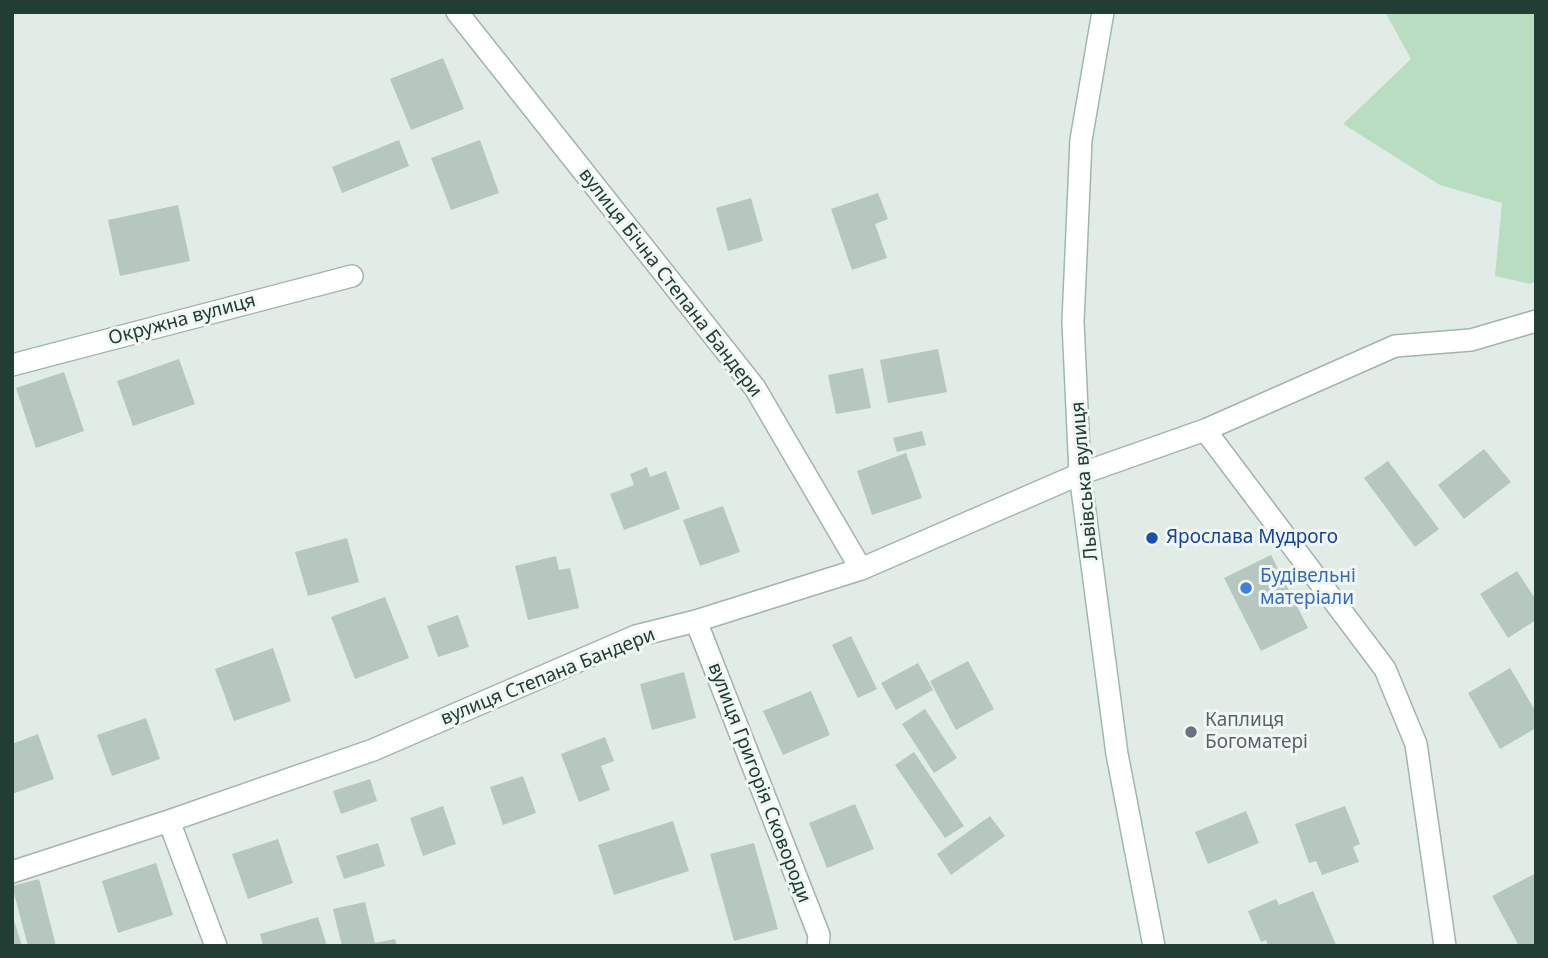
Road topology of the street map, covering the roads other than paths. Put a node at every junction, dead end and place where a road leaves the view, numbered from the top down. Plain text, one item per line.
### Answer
1 (457, 12) edge
2 (1103, 12) edge
3 (352, 276) dead end
4 (1536, 321) edge
5 (12, 365) edge
6 (1205, 430) junction
7 (1080, 474) junction
8 (861, 569) junction
9 (696, 621) junction
10 (169, 821) junction
11 (12, 872) edge
12 (216, 946) edge
13 (818, 946) edge
14 (1154, 946) edge
15 (1445, 946) edge

1 - 8 street, вулиця Бічна Степана Бандери
2 - 7 street, Львівська вулиця
3 - 5 street, Окружна вулиця
4 - 6 street, вулиця Степана Бандери
6 - 7 street, вулиця Степана Бандери
6 - 15 street
7 - 8 street, вулиця Степана Бандери
7 - 14 street, Львівська вулиця
8 - 9 street, вулиця Степана Бандери
9 - 10 street, вулиця Степана Бандери
9 - 13 street, вулиця Григорія Сковороди
10 - 11 street, вулиця Степана Бандери
10 - 12 street

